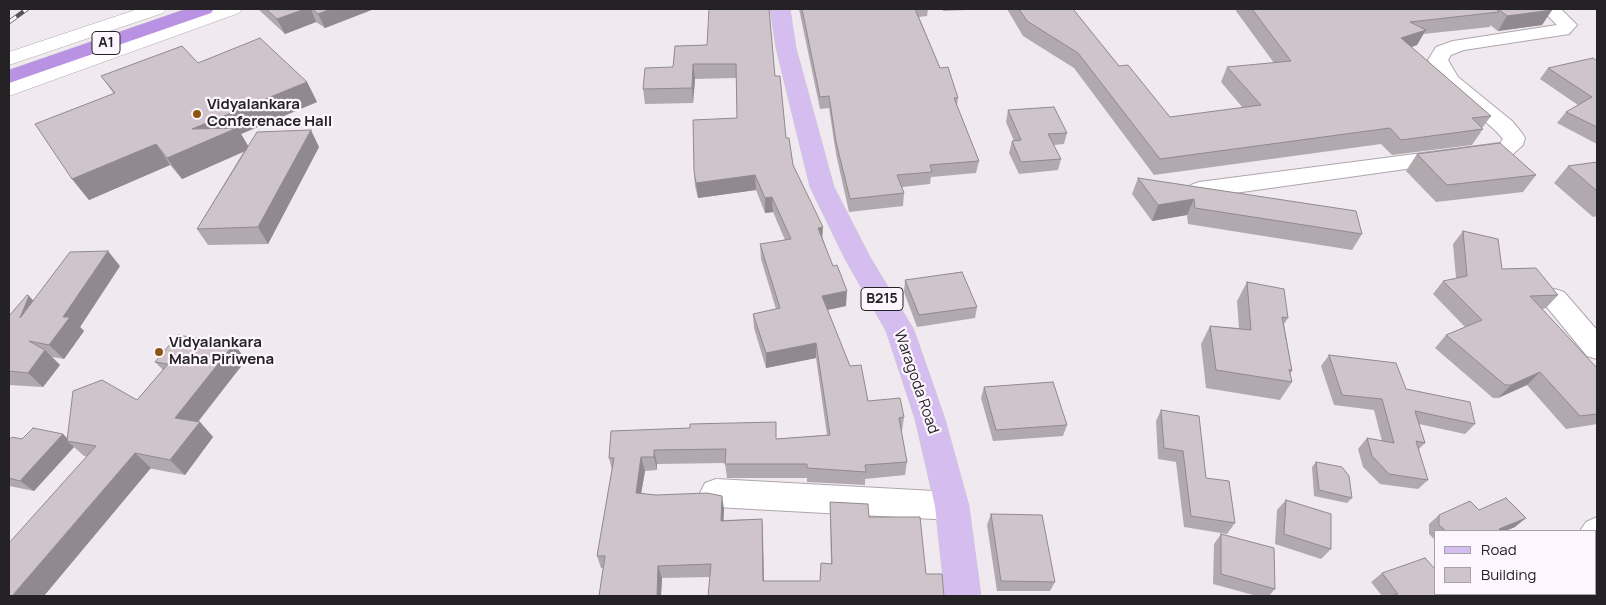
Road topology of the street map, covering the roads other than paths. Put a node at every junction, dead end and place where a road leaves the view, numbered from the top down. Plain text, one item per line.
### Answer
1 (156, 9) edge
2 (174, 9) edge
3 (204, 9) edge
4 (232, 9) edge
5 (780, 9) edge
6 (1550, 9) edge
7 (9, 59) edge
8 (9, 66) edge
9 (9, 77) edge
10 (9, 90) edge
11 (1199, 190) edge
12 (1555, 300) edge
13 (1597, 348) edge
14 (716, 493) edge
15 (952, 506) junction
16 (963, 596) edge

1 - 7 street
2 - 8 highway, A1
3 - 9 highway, A1
4 - 10 street
5 - 15 main road, Waragoda Road / B215
6 - 11 street
12 - 13 street
14 - 15 street
15 - 16 main road, Waragoda Road / B215

